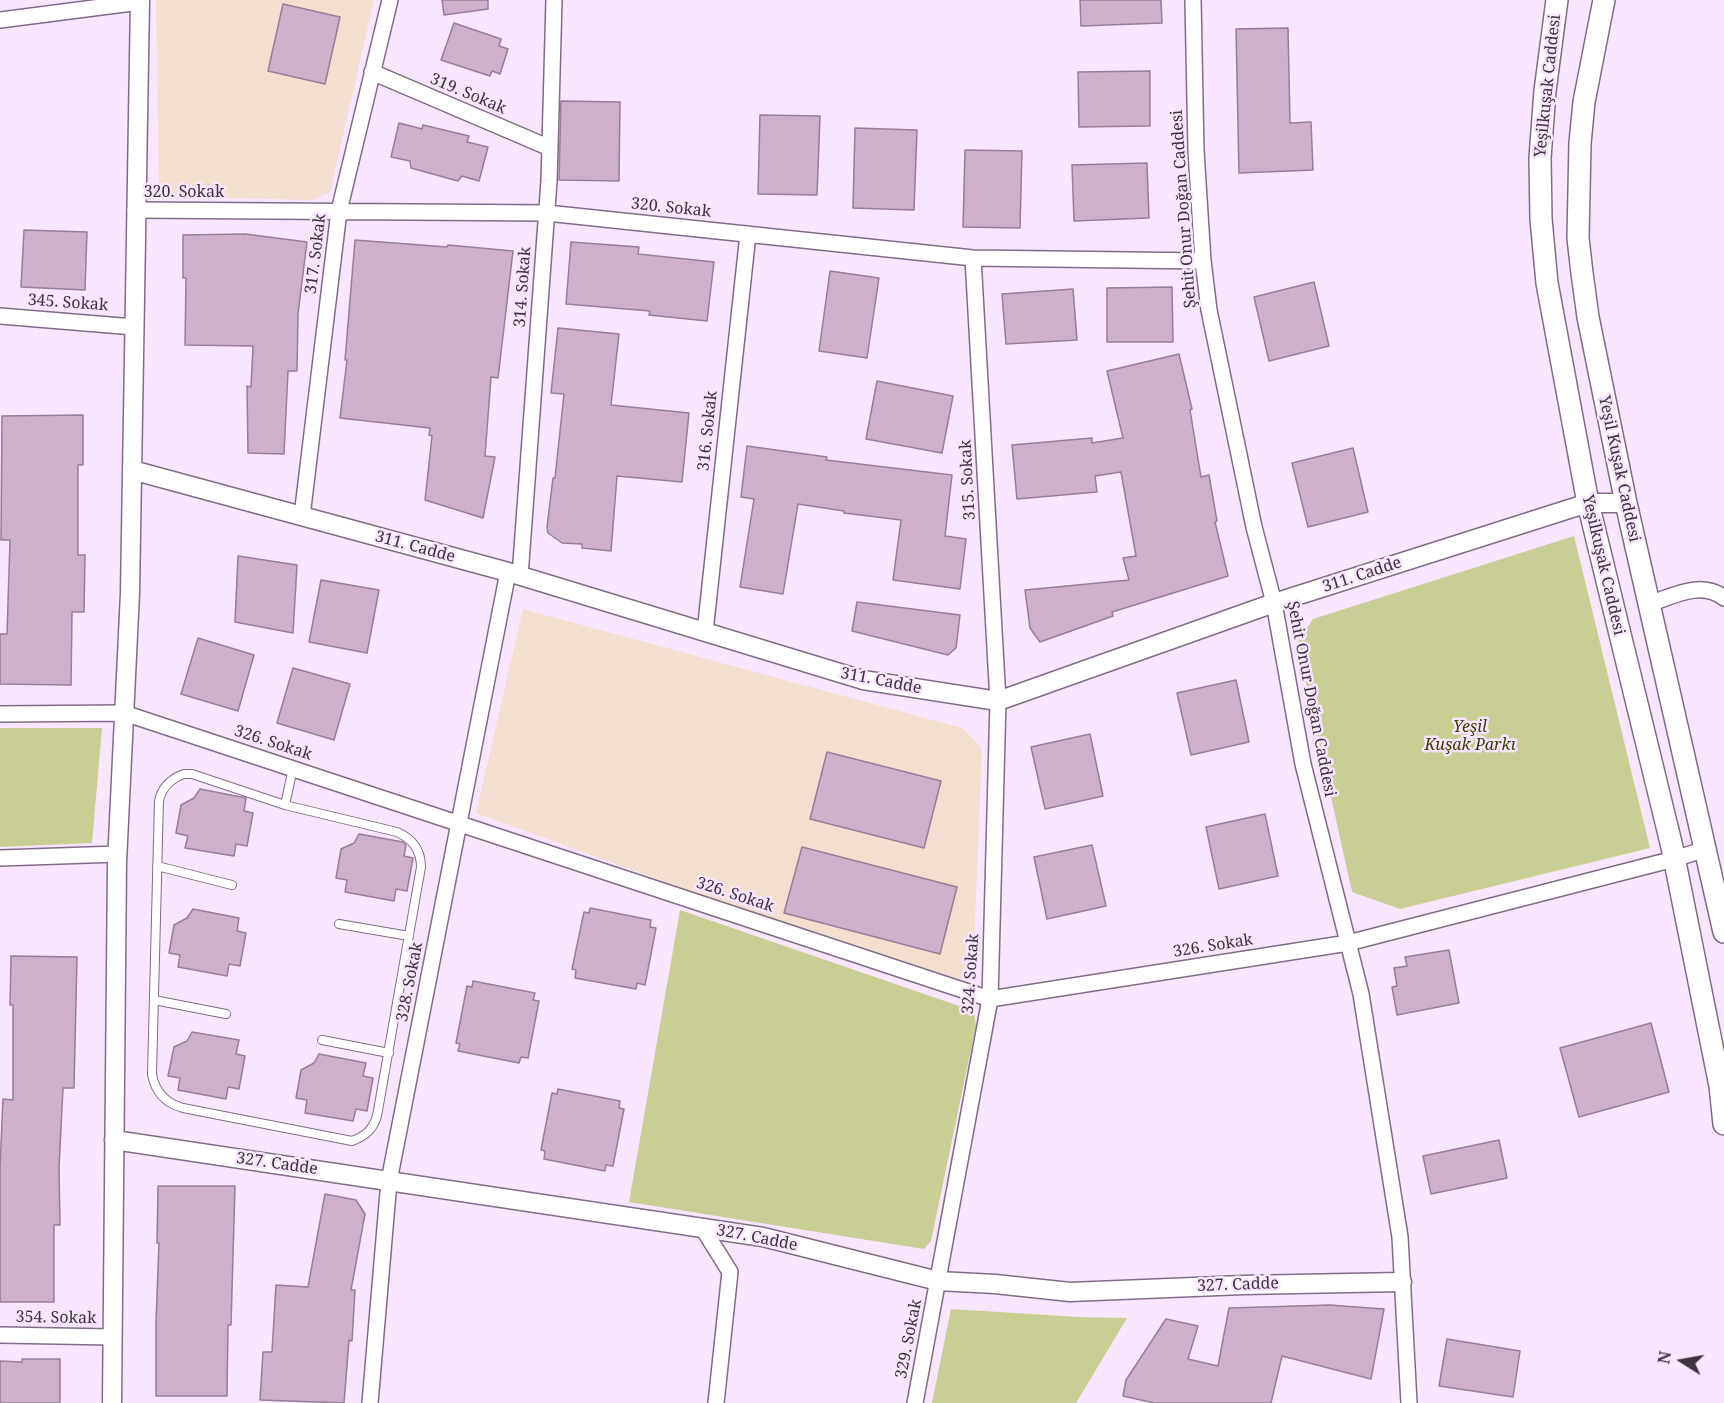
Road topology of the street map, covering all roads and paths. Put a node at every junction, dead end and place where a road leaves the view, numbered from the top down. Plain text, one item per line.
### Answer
1 (390, 0) edge
2 (554, 0) edge
3 (1193, 0) edge
4 (1557, 0) edge
5 (1604, 0) edge
6 (140, 1) edge
7 (0, 20) edge
8 (372, 72) junction
9 (550, 148) junction
10 (135, 210) junction
11 (339, 211) junction
12 (547, 213) junction
13 (748, 234) junction
14 (973, 258) junction
15 (1203, 261) junction
16 (0, 316) edge
17 (134, 327) junction
18 (132, 470) junction
19 (1588, 503) junction
20 (1626, 503) junction
21 (302, 516) junction
22 (514, 574) junction
23 (1724, 598) edge
24 (1274, 603) junction
25 (1649, 604) junction
26 (705, 632) junction
27 (998, 701) junction
28 (124, 713) junction
29 (0, 714) edge
30 (293, 768) junction
31 (285, 805) junction
32 (460, 823) junction
33 (1706, 849) junction
34 (118, 854) junction
35 (0, 858) edge
36 (1674, 859) junction
37 (157, 866) junction
38 (232, 885) dead end
39 (339, 924) dead end
40 (1724, 932) edge
41 (409, 936) junction
42 (1347, 943) junction
43 (990, 999) junction
44 (154, 1000) junction
45 (226, 1014) dead end
46 (322, 1040) dead end
47 (389, 1053) junction
48 (1724, 1124) edge
49 (114, 1140) junction
50 (389, 1181) junction
51 (702, 1227) junction
52 (938, 1281) junction
53 (1402, 1282) junction
54 (0, 1335) edge
55 (112, 1337) junction
56 (112, 1403) edge
57 (370, 1403) edge
58 (716, 1403) edge
59 (915, 1403) edge
60 (1409, 1403) edge

1 - 8 street, 317. Sokak
2 - 9 street, 314. Sokak
3 - 15 street, Şehit Onur Doğan Caddesi
4 - 19 main road, Yeşilkuşak Caddesi
5 - 20 main road, Yeşil Kuşak Caddesi
6 - 7 street
6 - 10 street
8 - 9 street, 319. Sokak
8 - 11 street, 317. Sokak
9 - 12 street, 314. Sokak
10 - 11 street, 320. Sokak
10 - 17 street
11 - 12 street, 320. Sokak
11 - 21 street, 317. Sokak
12 - 13 street, 320. Sokak
12 - 22 street, 314. Sokak
13 - 14 street, 320. Sokak
13 - 26 street, 316. Sokak
14 - 15 street, 320. Sokak
14 - 27 street, 315. Sokak
15 - 24 street, Şehit Onur Doğan Caddesi
16 - 17 street, 345. Sokak
17 - 18 street
18 - 21 street, 311. Cadde
18 - 28 street
19 - 20 street, 311. Cadde
19 - 24 street, 311. Cadde
19 - 36 main road, Yeşilkuşak Caddesi
20 - 25 main road, Yeşil Kuşak Caddesi
21 - 22 street, 311. Cadde
22 - 26 street, 311. Cadde
22 - 32 street, 328. Sokak
23 - 25 street
24 - 27 street, 311. Cadde
24 - 42 street, Şehit Onur Doğan Caddesi
25 - 33 main road, Yeşil Kuşak Caddesi
26 - 27 street, 311. Cadde
27 - 43 street, 324. Sokak
28 - 29 street, 326. Sokak
28 - 30 street, 326. Sokak
28 - 34 street
30 - 31 lane
30 - 32 street, 326. Sokak
31 - 37 lane
31 - 41 lane
32 - 43 street, 326. Sokak
32 - 50 street, 328. Sokak
33 - 36 street, 326. Sokak
33 - 40 main road, Yeşil Kuşak Caddesi
34 - 35 street
34 - 49 street
36 - 42 street, 326. Sokak
36 - 48 main road, Yeşilkuşak Caddesi
37 - 38 lane
37 - 44 lane
39 - 41 lane
41 - 47 lane
42 - 43 street, 326. Sokak
42 - 53 street, Şehit Onur Doğan Caddesi
43 - 52 street, 324. Sokak
44 - 45 lane
44 - 47 lane
46 - 47 lane
49 - 50 street, 327. Cadde
49 - 55 street
50 - 51 street, 327. Cadde
50 - 57 street, 328. Sokak
51 - 52 street, 327. Cadde
51 - 58 street
52 - 53 street, 327. Cadde
52 - 59 street, 329. Sokak
53 - 60 street, Şehit Onur Doğan Caddesi
54 - 55 street, 354. Sokak
55 - 56 street

